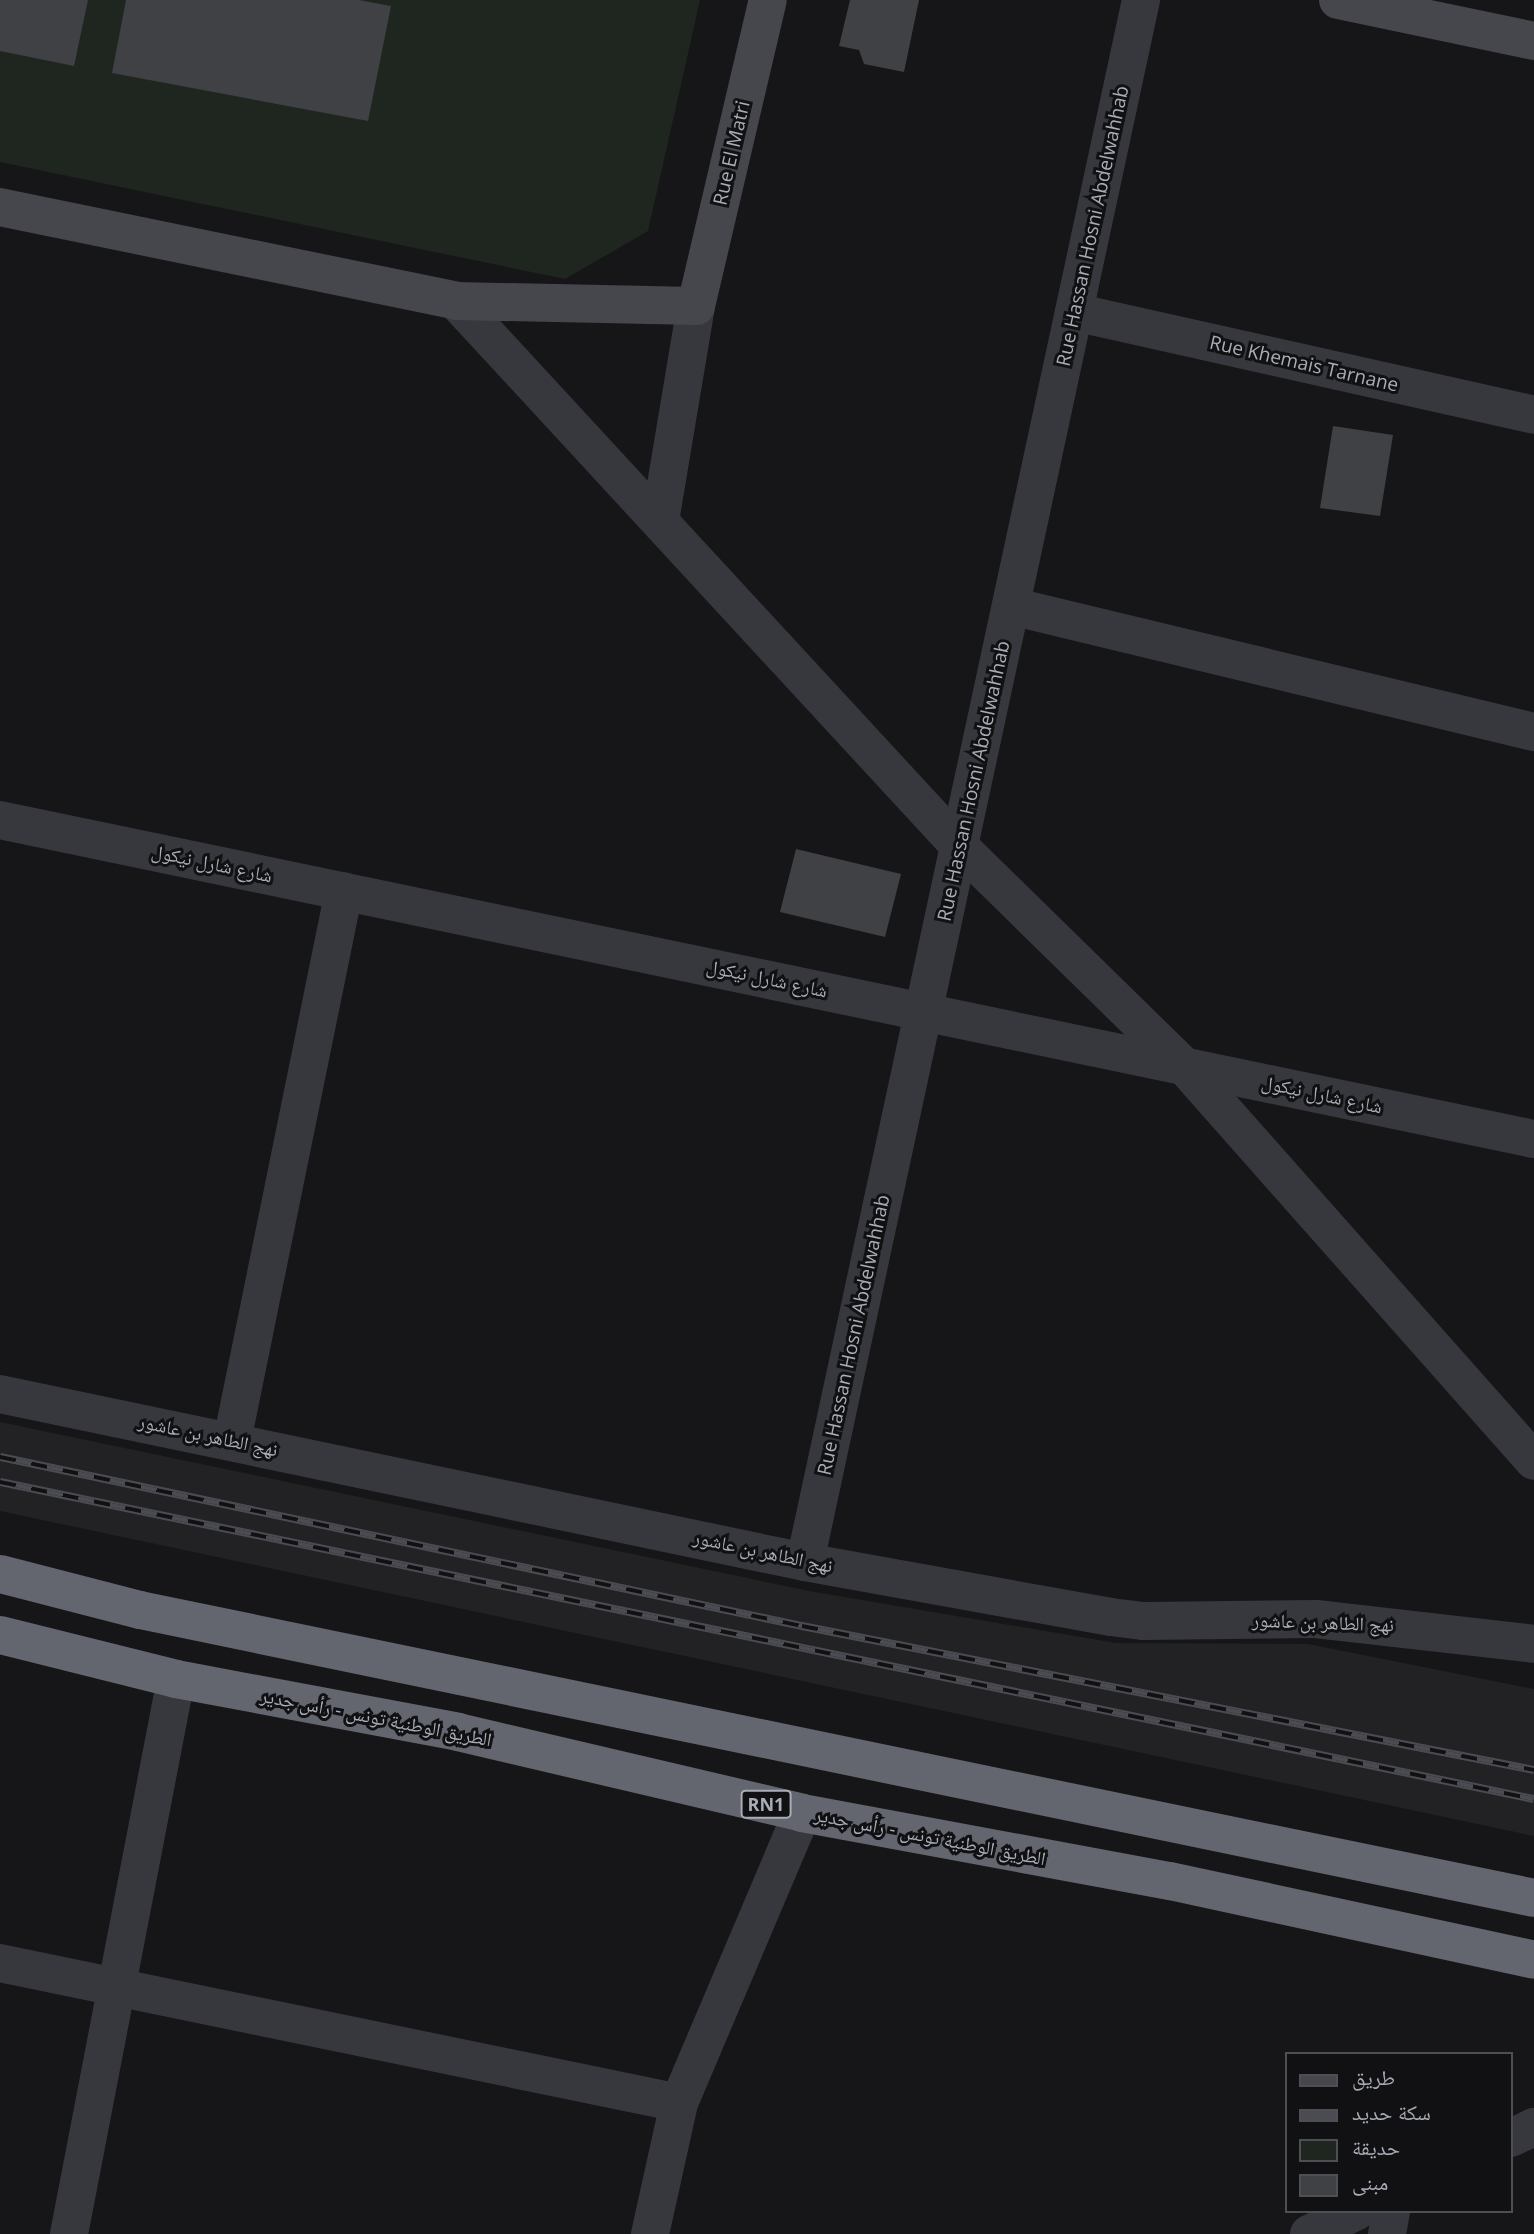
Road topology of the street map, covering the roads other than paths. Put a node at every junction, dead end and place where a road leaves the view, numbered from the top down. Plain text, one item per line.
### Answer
1 (768, 0) edge
2 (1142, 0) edge
3 (1338, 0) edge
4 (1534, 41) edge
5 (0, 207) edge
6 (456, 300) junction
7 (696, 306) junction
8 (1074, 312) junction
9 (1534, 415) edge
10 (660, 522) junction
11 (1011, 606) junction
12 (1534, 732) edge
13 (0, 820) edge
14 (959, 846) junction
15 (344, 891) junction
16 (924, 1012) junction
17 (1185, 1066) junction
18 (1534, 1139) edge
19 (0, 1394) edge
20 (232, 1441) junction
21 (1534, 1461) edge
22 (806, 1562) junction
23 (0, 1574) edge
24 (0, 1635) edge
25 (1534, 1644) edge
26 (176, 1679) junction
27 (802, 1813) junction
28 (1534, 1898) edge
29 (1534, 1960) edge
30 (0, 1963) edge
31 (118, 1987) junction
32 (679, 2103) junction
33 (1534, 2127) edge
34 (1513, 2136) edge
35 (1353, 2213) edge
36 (1391, 2213) edge
37 (69, 2234) edge
38 (650, 2234) edge
39 (1309, 2234) edge
40 (1387, 2234) edge

1 - 7 street, Rue El Matri
2 - 8 street, Rue Hassan Hosni Abdelwahhab
3 - 4 street
5 - 6 street
6 - 7 street
6 - 10 street
7 - 10 street
8 - 9 street, Rue Khemais Tarnane
8 - 11 street, Rue Hassan Hosni Abdelwahhab
10 - 14 street
11 - 12 street
11 - 14 street, Rue Hassan Hosni Abdelwahhab
13 - 15 street, شارع شارل نيكول
14 - 16 street, Rue Hassan Hosni Abdelwahhab
14 - 17 street
15 - 16 street, شارع شارل نيكول
15 - 20 street
16 - 17 street, شارع شارل نيكول
16 - 22 street, Rue Hassan Hosni Abdelwahhab
17 - 18 street, شارع شارل نيكول
17 - 21 street
19 - 20 street, نهج الطاهر بن عاشور
20 - 22 street, نهج الطاهر بن عاشور
22 - 25 street, نهج الطاهر بن عاشور
23 - 28 highway
24 - 26 highway, الطريق الوطنية تونس - رأس جدير / RN1
26 - 27 highway, الطريق الوطنية تونس - رأس جدير / RN1
26 - 31 street
27 - 29 highway, الطريق الوطنية تونس - رأس جدير / RN1
27 - 32 street
30 - 31 street
31 - 32 street
31 - 37 street
32 - 38 street
33 - 34 street
35 - 39 street
36 - 40 street

